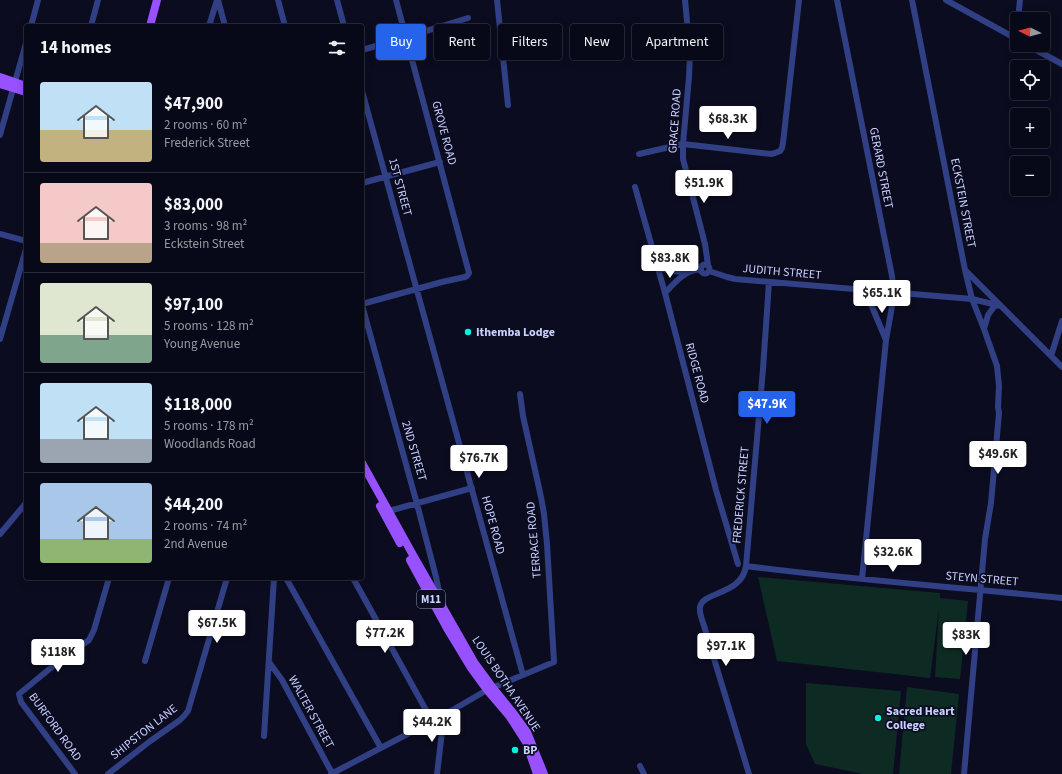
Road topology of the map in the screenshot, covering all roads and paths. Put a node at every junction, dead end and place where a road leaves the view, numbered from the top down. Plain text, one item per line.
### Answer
1 (38, 0) edge
2 (98, 0) edge
3 (157, 0) edge
4 (217, 0) edge
5 (278, 0) edge
6 (337, 0) edge
7 (396, 0) edge
8 (497, 0) edge
9 (685, 0) edge
10 (799, 0) edge
11 (837, 0) edge
12 (912, 0) edge
13 (946, 0) edge
14 (1020, 0) edge
15 (1019, 12) edge
16 (468, 18) dead end
17 (32, 24) edge
18 (92, 24) edge
19 (151, 24) edge
20 (210, 24) edge
21 (225, 24) edge
22 (284, 24) edge
23 (343, 24) edge
24 (402, 24) edge
25 (426, 31) edge
26 (1010, 36) edge
27 (376, 46) edge
28 (364, 49) edge
29 (24, 50) edge
30 (1040, 52) edge
31 (412, 60) edge
32 (1062, 64) edge
33 (0, 78) edge
34 (0, 84) edge
35 (14, 85) junction
36 (24, 86) edge
37 (24, 91) edge
38 (364, 98) edge
39 (508, 105) dead end
40 (0, 134) edge
41 (683, 144) junction
42 (639, 154) dead end
43 (440, 162) junction
44 (386, 177) junction
45 (364, 182) edge
46 (635, 188) dead end
47 (0, 234) edge
48 (24, 240) edge
49 (24, 256) edge
50 (658, 268) junction
51 (709, 268) junction
52 (965, 270) junction
53 (686, 273) junction
54 (769, 282) junction
55 (417, 289) junction
56 (865, 290) junction
57 (894, 292) junction
58 (665, 293) junction
59 (972, 299) junction
60 (364, 304) edge
61 (999, 305) junction
62 (364, 312) edge
63 (1062, 321) edge
64 (984, 328) junction
65 (0, 339) edge
66 (886, 340) junction
67 (1051, 356) junction
68 (1062, 367) edge
69 (520, 394) dead end
70 (364, 467) edge
71 (364, 478) edge
72 (472, 488) junction
73 (417, 504) junction
74 (24, 505) edge
75 (389, 511) junction
76 (0, 534) edge
77 (738, 564) dead end
78 (746, 566) junction
79 (862, 578) junction
80 (108, 580) edge
81 (168, 580) edge
82 (226, 580) edge
83 (274, 580) edge
84 (287, 580) edge
85 (354, 580) edge
86 (981, 589) junction
87 (1062, 598) edge
88 (442, 604) junction
89 (145, 661) dead end
90 (269, 662) junction
91 (523, 675) junction
92 (490, 689) junction
93 (444, 715) junction
94 (432, 721) junction
95 (264, 736) dead end
96 (381, 748) junction
97 (640, 766) dead end
98 (75, 774) edge
99 (108, 774) edge
100 (331, 774) edge
101 (437, 774) edge
102 (537, 774) edge
103 (544, 774) edge
104 (644, 774) edge
105 (749, 774) edge
106 (964, 774) edge

1 - 17 street
2 - 18 street
3 - 19 main road
4 - 20 street
4 - 21 street
5 - 22 street
6 - 23 street
7 - 24 street, GROVE ROAD
8 - 39 street
9 - 41 street, GRACE ROAD
10 - 41 street
11 - 57 street, GERARD STREET
12 - 52 street, ECKSTEIN STREET
13 - 26 street
14 - 15 street
16 - 25 street
27 - 28 street
29 - 35 street
30 - 32 street
31 - 43 street, GROVE ROAD
33 - 35 main road
34 - 35 main road
35 - 36 main road
35 - 37 main road
35 - 40 street
38 - 44 street, 1ST STREET
41 - 42 street
41 - 51 street, GRACE ROAD
43 - 44 street
43 - 55 street, GROVE ROAD
44 - 45 street
44 - 55 street, 1ST STREET
46 - 50 street, RIDGE ROAD
47 - 48 street
49 - 65 street
50 - 53 street
50 - 58 street, RIDGE ROAD
51 - 53 street, JUDITH STREET
51 - 54 street, JUDITH STREET
52 - 59 street, ECKSTEIN STREET
52 - 61 street
53 - 58 street
54 - 56 street, JUDITH STREET
54 - 78 street, FREDERICK STREET
55 - 60 street
55 - 72 street, HOPE ROAD
56 - 57 street, JUDITH STREET
56 - 66 street, GERARD STREET
57 - 59 street, JUDITH STREET
57 - 66 street, GERARD STREET
58 - 77 street, RIDGE ROAD
59 - 61 street, JUDITH STREET
59 - 64 street, ECKSTEIN STREET
61 - 64 street
61 - 67 street
62 - 73 street, 2ND STREET
63 - 67 street
64 - 86 street, ECKSTEIN STREET
66 - 79 street, GERARD STREET
67 - 68 street
69 - 91 street, TERRACE ROAD
70 - 75 main road, LOUIS BOTHA AVENUE / M11
71 - 92 main road, LOUIS BOTHA AVENUE / M11
72 - 73 street
72 - 91 street, HOPE ROAD
73 - 75 street
73 - 88 street, 2ND STREET
74 - 76 street
75 - 88 main road, LOUIS BOTHA AVENUE / M11
78 - 79 street, STEYN STREET
78 - 105 street
79 - 86 street, STEYN STREET
80 - 98 street, BURFORD ROAD
81 - 89 street
82 - 99 street, SHIPSTON LANE
83 - 90 street
84 - 96 street
85 - 94 street
86 - 87 street, STEYN STREET
86 - 106 street, ECKSTEIN STREET
88 - 92 main road, LOUIS BOTHA AVENUE / M11
90 - 95 street
90 - 100 street, WALTER STREET
91 - 92 street
92 - 93 street
92 - 102 main road, LOUIS BOTHA AVENUE / M11
92 - 103 main road, LOUIS BOTHA AVENUE / M11
93 - 94 street
93 - 101 street
94 - 96 street
96 - 100 street
97 - 104 street

